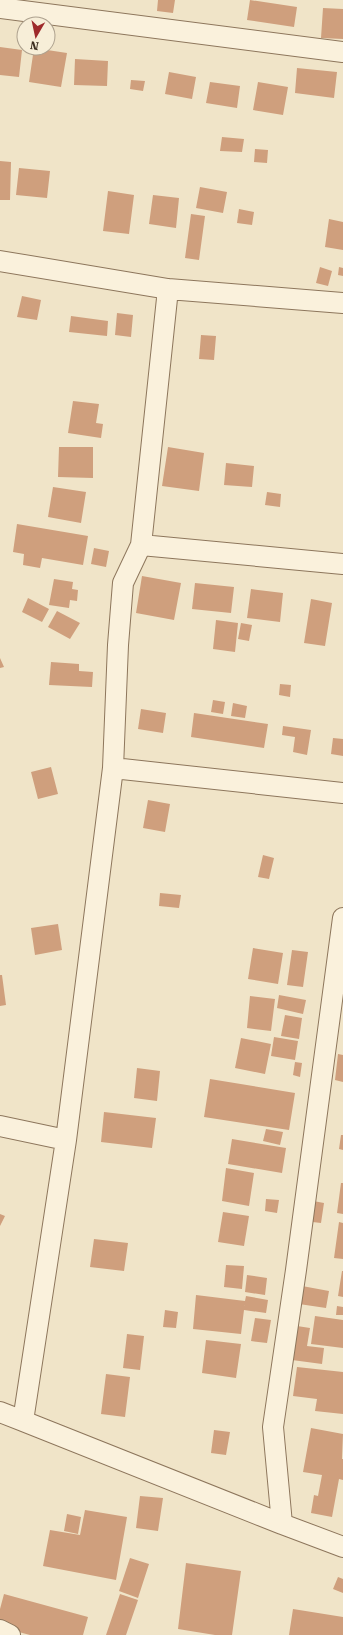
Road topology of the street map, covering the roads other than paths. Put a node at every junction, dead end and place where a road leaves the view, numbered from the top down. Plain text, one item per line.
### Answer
1 (0, 8) edge
2 (343, 52) edge
3 (0, 261) edge
4 (168, 289) junction
5 (343, 303) edge
6 (141, 545) junction
7 (343, 564) edge
8 (113, 768) junction
9 (343, 793) edge
10 (343, 918) edge
11 (0, 1126) edge
12 (66, 1140) junction
13 (0, 1412) edge
14 (23, 1421) junction
15 (282, 1524) junction
16 (343, 1547) edge
17 (0, 1630) edge
18 (10, 1635) edge

1 - 2 street
3 - 4 street
4 - 5 street
4 - 6 street
6 - 7 street
6 - 8 street
8 - 9 street
8 - 12 street
10 - 15 street
11 - 12 street
12 - 14 street
13 - 14 street
14 - 15 street
15 - 16 street
17 - 18 street

